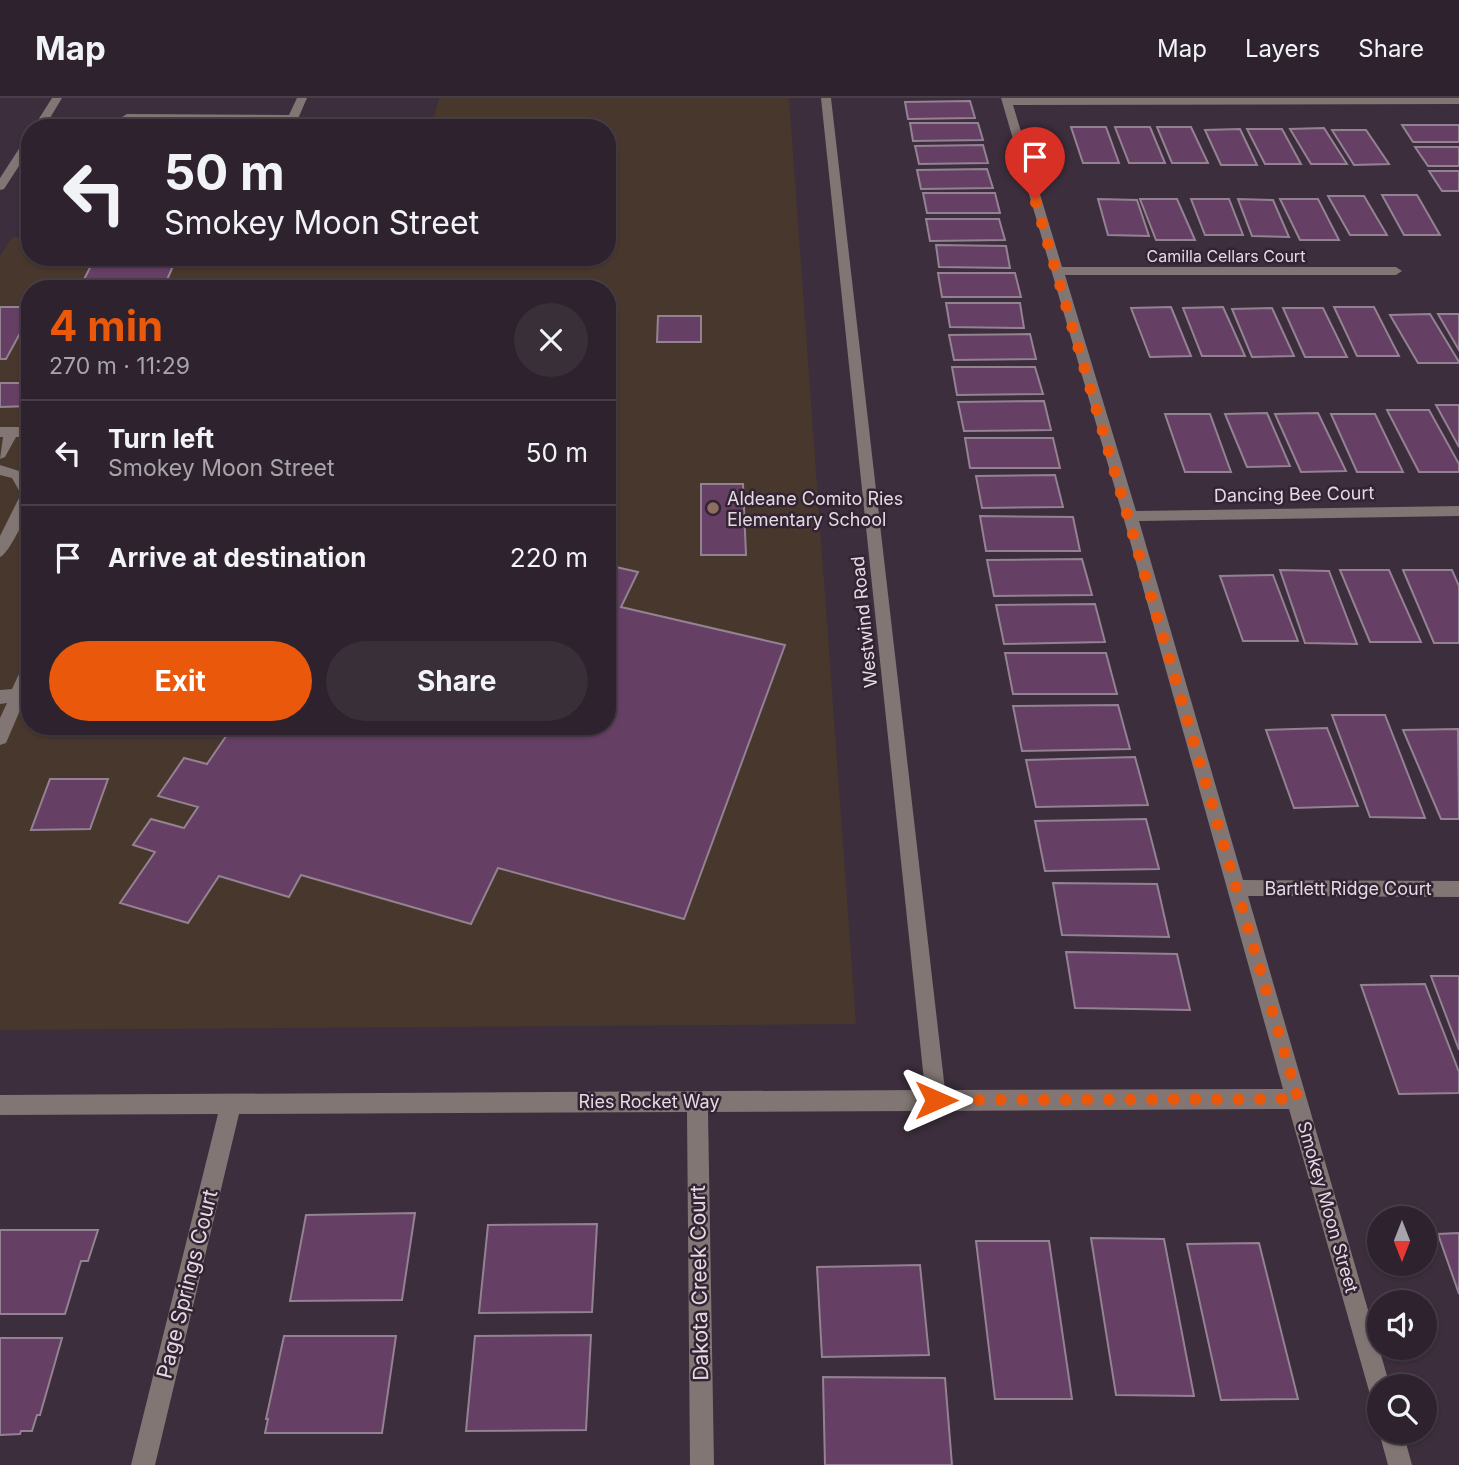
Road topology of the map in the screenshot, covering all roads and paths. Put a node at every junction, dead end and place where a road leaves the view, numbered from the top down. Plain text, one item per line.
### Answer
1 (57, 98) edge
2 (302, 98) edge
3 (825, 98) edge
4 (1006, 100) edge
5 (1459, 101) edge
6 (127, 117) dead end
7 (44, 119) edge
8 (182, 119) edge
9 (293, 119) edge
10 (21, 154) edge
11 (0, 187) edge
12 (1057, 271) junction
13 (1396, 271) dead end
14 (6, 432) edge
15 (0, 454) edge
16 (0, 470) edge
17 (21, 482) edge
18 (21, 508) edge
19 (1459, 511) edge
20 (1129, 516) junction
21 (0, 552) edge
22 (21, 688) edge
23 (18, 695) junction
24 (0, 696) edge
25 (0, 738) edge
26 (1237, 888) junction
27 (1459, 888) edge
28 (1298, 1099) junction
29 (936, 1100) junction
30 (696, 1101) junction
31 (231, 1104) junction
32 (0, 1105) edge
33 (1375, 1374) edge
34 (1394, 1444) edge
35 (143, 1465) edge
36 (702, 1465) edge
37 (1400, 1465) edge

1 - 7 street
2 - 9 street
3 - 29 street, Westwind Road
4 - 5 street
4 - 12 street, Smokey Moon Street
6 - 8 street
10 - 11 street
12 - 13 street, Camilla Cellars Court
12 - 20 street, Smokey Moon Street
14 - 15 street
16 - 17 street
18 - 21 street
19 - 20 street, Dancing Bee Court
20 - 26 street, Smokey Moon Street
22 - 23 street
23 - 24 street
23 - 25 street
26 - 27 street, Bartlett Ridge Court
26 - 28 street, Smokey Moon Street
28 - 29 street, Ries Rocket Way
28 - 33 street, Smokey Moon Street
29 - 30 street, Ries Rocket Way
30 - 31 street, Ries Rocket Way
30 - 36 street, Dakota Creek Court
31 - 32 street, Ries Rocket Way
31 - 35 street, Page Springs Court
34 - 37 street

